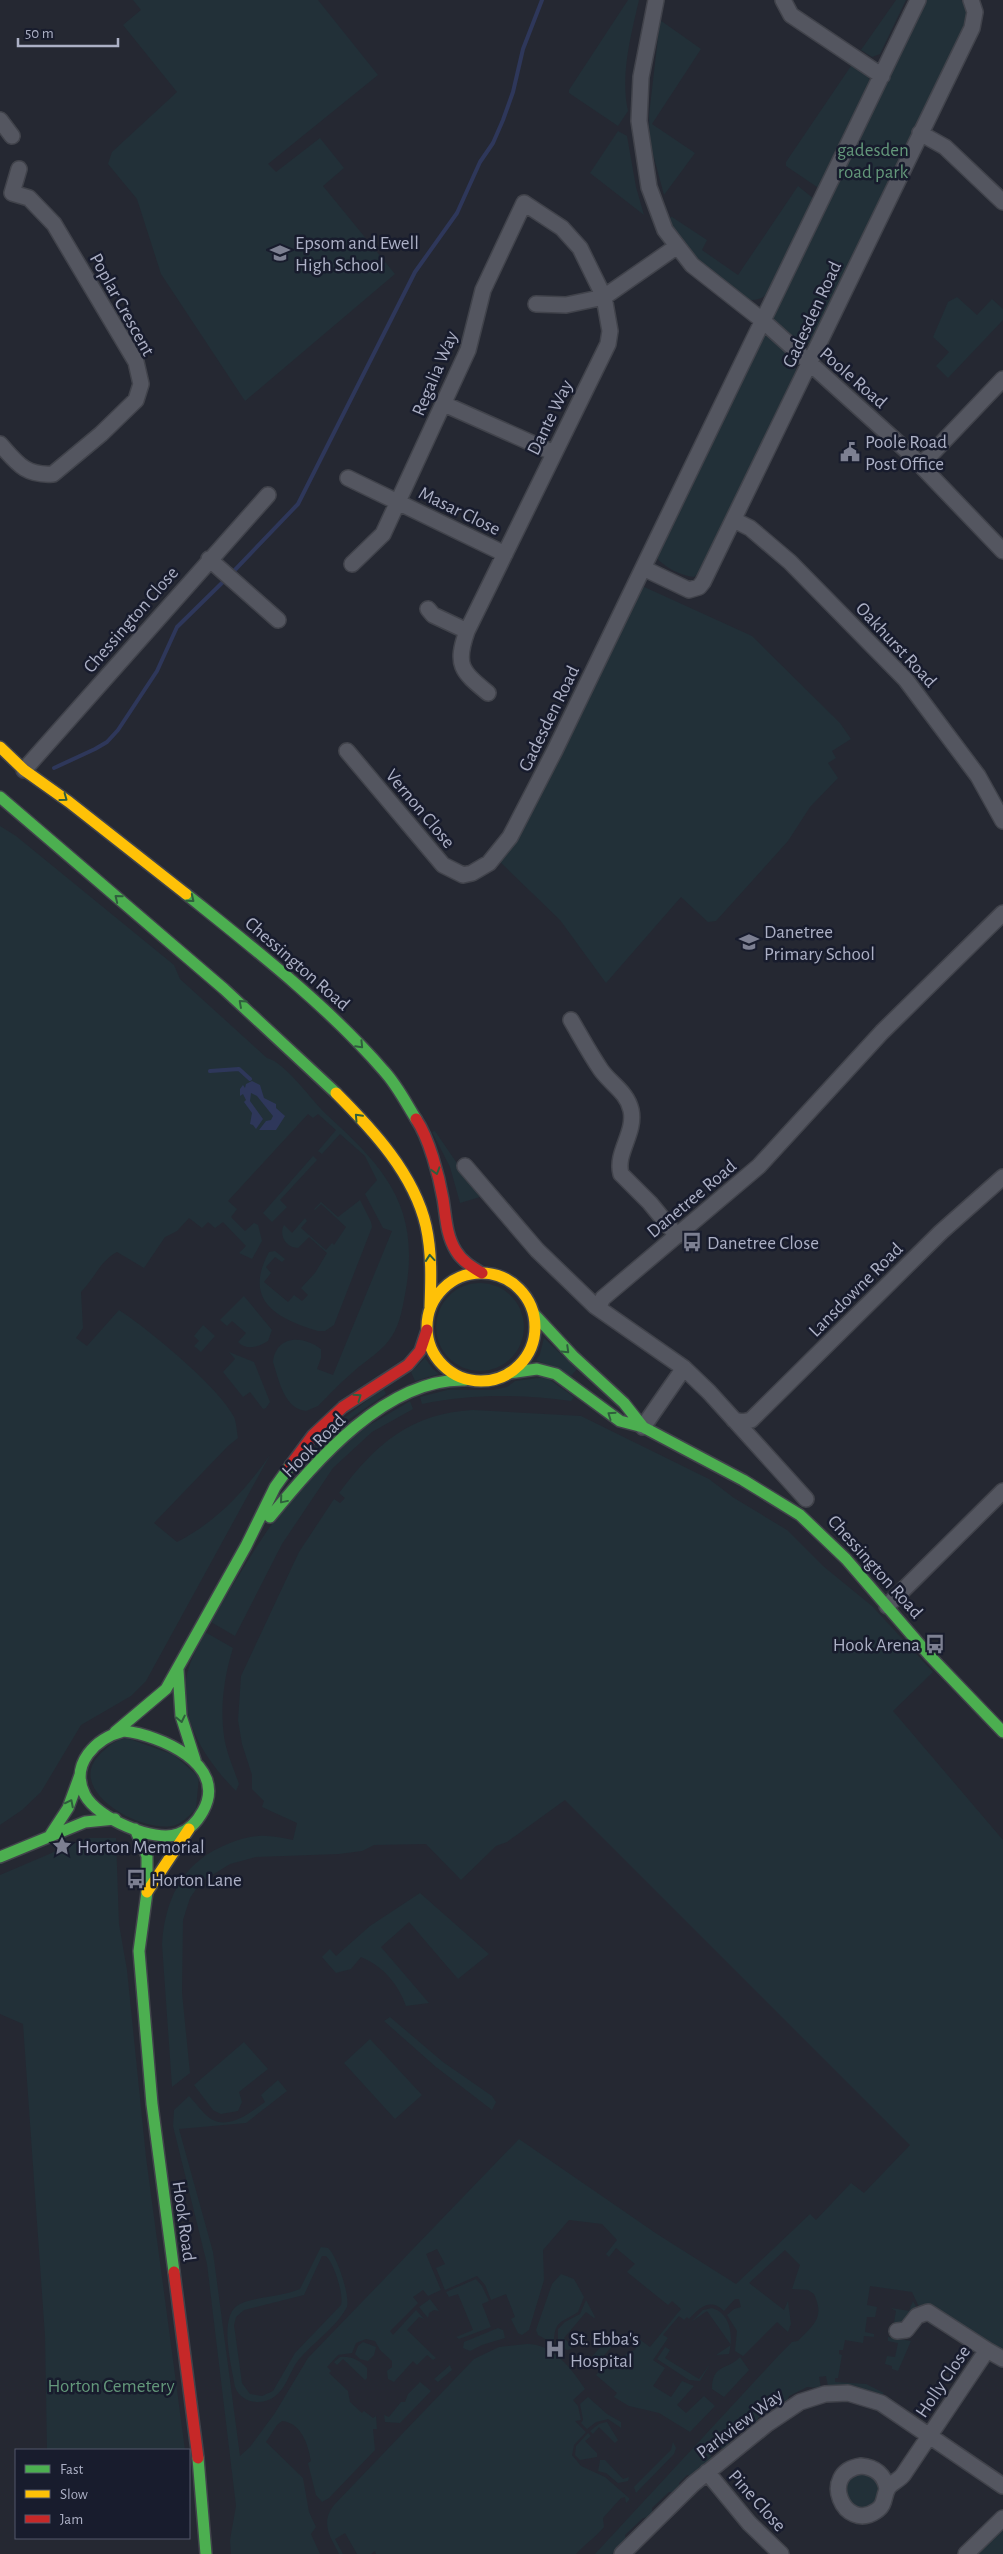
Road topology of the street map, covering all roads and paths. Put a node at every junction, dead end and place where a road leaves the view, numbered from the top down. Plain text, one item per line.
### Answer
1 (656, 0) edge
2 (783, 0) edge
3 (918, 0) edge
4 (971, 0) edge
5 (882, 76) junction
6 (0, 120) edge
7 (920, 134) junction
8 (12, 136) dead end
9 (19, 169) dead end
10 (6, 195) edge
11 (1003, 202) edge
12 (524, 203) joint
13 (676, 247) junction
14 (604, 297) junction
15 (536, 304) dead end
16 (762, 320) junction
17 (809, 364) junction
18 (1003, 379) edge
19 (444, 404) junction
20 (0, 444) edge
21 (554, 453) junction
22 (921, 465) junction
23 (348, 478) dead end
24 (268, 495) dead end
25 (397, 502) junction
26 (734, 520) junction
27 (1003, 551) edge
28 (505, 554) junction
29 (209, 559) junction
30 (352, 564) dead end
31 (643, 568) junction
32 (428, 609) dead end
33 (278, 620) dead end
34 (467, 631) junction
35 (488, 693) dead end
36 (0, 747) edge
37 (347, 751) dead end
38 (24, 770) junction
39 (0, 797) edge
40 (1003, 821) edge
41 (472, 873) joint
42 (1003, 913) edge
43 (571, 1020) dead end
44 (464, 1166) dead end
45 (1003, 1177) edge
46 (677, 1236) junction
47 (482, 1273) junction
48 (430, 1307) junction
49 (601, 1310) junction
50 (534, 1314) junction
51 (427, 1330) junction
52 (684, 1368) junction
53 (509, 1373) junction
54 (478, 1381) junction
55 (734, 1420) junction
56 (643, 1427) junction
57 (1003, 1491) edge
58 (806, 1499) dead end
59 (246, 1546) junction
60 (887, 1606) junction
61 (178, 1670) junction
62 (115, 1732) junction
63 (1003, 1732) edge
64 (197, 1766) junction
65 (82, 1768) junction
66 (115, 1819) junction
67 (135, 1829) junction
68 (189, 1829) junction
69 (50, 1834) junction
70 (0, 1857) edge
71 (147, 1892) junction
72 (897, 2331) dead end
73 (987, 2350) junction
74 (1003, 2359) edge
75 (929, 2434) junction
76 (707, 2472) junction
77 (889, 2483) dead end
78 (1003, 2486) edge
79 (1003, 2518) edge
80 (206, 2554) edge
81 (622, 2554) edge
82 (781, 2554) edge
83 (966, 2554) edge

1 - 13 street, Poole Road
2 - 5 street
3 - 5 street, Gadesden Road
4 - 7 street, Gadesden Road
5 - 16 street, Gadesden Road
6 - 8 street
7 - 11 street
7 - 17 street, Gadesden Road
9 - 10 street, Poplar Crescent
10 - 20 street, Poplar Crescent
12 - 14 street, Dante Way
12 - 19 street, Regalia Way
13 - 14 street
13 - 16 street, Poole Road
14 - 15 street
14 - 21 street, Dante Way
16 - 17 street, Poole Road
16 - 31 street, Gadesden Road
17 - 22 street, Poole Road
17 - 26 street, Gadesden Road
18 - 22 street
19 - 21 street
19 - 25 street, Regalia Way
21 - 28 street, Dante Way
22 - 27 street, Poole Road
23 - 25 street, Masar Close
24 - 29 street, Chessington Close
25 - 28 street, Masar Close
25 - 30 street, Masar Close
26 - 31 street, Gadesden Road
26 - 40 street, Oakhurst Road
28 - 34 street, Dante Way
29 - 33 street
29 - 38 street, Chessington Close
31 - 41 street, Gadesden Road
32 - 34 street
34 - 35 street, Dante Way
36 - 38 main road, Chessington Road
37 - 41 street, Vernon Close
38 -> 47 main road, Chessington Road
48 -> 39 main road, Chessington Road
42 - 46 street, Danetree Road
43 - 46 street
44 - 49 street
45 - 55 street, Lansdowne Road
46 - 49 street, Danetree Road
47 - 48 main road, Chessington Road
47 - 50 main road, Chessington Road
48 - 51 main road, Chessington Road
49 - 52 street
50 - 53 main road
50 -> 56 main road, Chessington Road
51 - 54 main road, Chessington Road
59 -> 51 main road, Hook Road
52 - 55 street
52 - 56 street
53 - 54 main road, Chessington Road
56 -> 53 main road, Chessington Road
54 -> 59 main road, Hook Road
55 - 58 street
56 - 60 main road, Chessington Road
57 - 60 street
59 - 61 main road, Hook Road
60 - 63 main road, Chessington Road
61 - 62 main road
61 -> 64 main road
62 - 64 main road
62 - 65 main road
64 - 68 main road
65 - 66 main road
69 -> 65 main road
66 - 67 main road
66 - 69 main road
67 - 68 main road
67 - 71 main road, Hook Road
68 - 71 main road, Hook Road
69 - 70 main road
71 - 80 main road, Hook Road
72 - 73 street, Holly Close
73 - 74 street, Holly Close
73 - 75 street, Holly Close
75 - 76 street, Parkview Way
75 - 77 street, Holly Close
75 - 78 street, Parkview Way
76 - 81 street, Parkview Way
76 - 82 street, Pine Close
79 - 83 street

